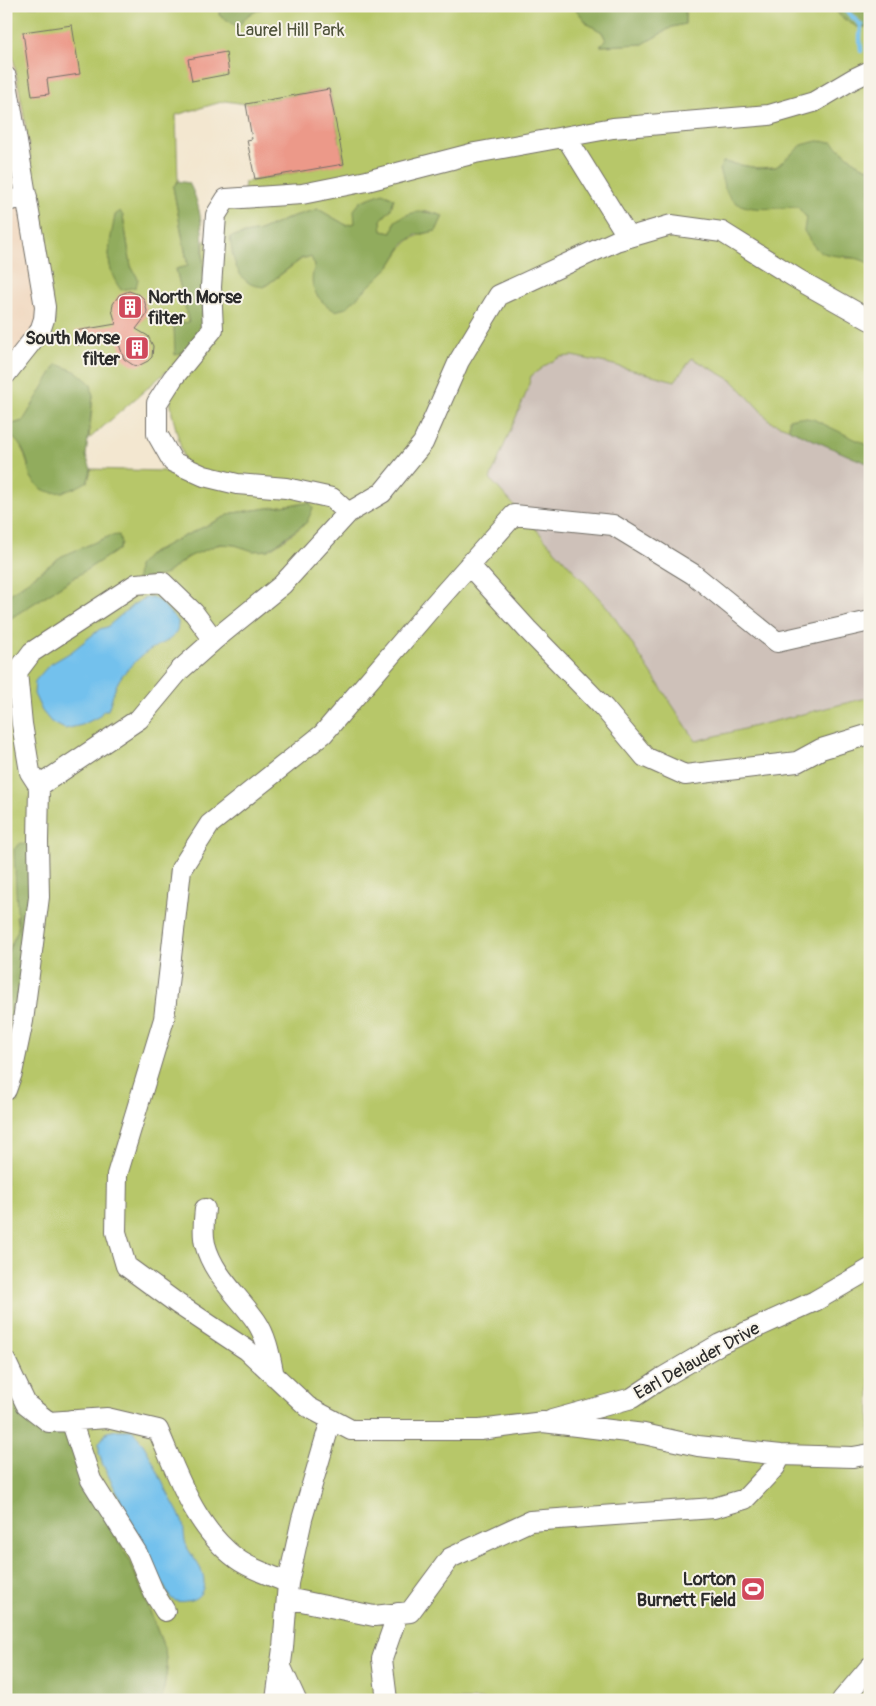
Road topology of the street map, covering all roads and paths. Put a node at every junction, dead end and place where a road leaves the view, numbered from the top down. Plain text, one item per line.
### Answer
1 (870, 71) edge
2 (6, 77) edge
3 (566, 136) junction
4 (27, 197) junction
5 (6, 201) edge
6 (628, 237) junction
7 (870, 320) edge
8 (6, 374) edge
9 (348, 513) junction
10 (469, 565) junction
11 (870, 621) edge
12 (214, 640) junction
13 (870, 734) edge
14 (39, 786) junction
15 (6, 1090) edge
16 (205, 1209) dead end
17 (870, 1269) edge
18 (6, 1362) edge
19 (274, 1376) junction
20 (71, 1420) junction
21 (331, 1420) junction
22 (543, 1422) junction
23 (870, 1454) edge
24 (781, 1455) junction
25 (288, 1591) junction
26 (165, 1611) dead end
27 (398, 1613) junction
28 (280, 1664) junction
29 (870, 1667) edge
30 (276, 1700) edge
31 (296, 1700) edge
32 (387, 1700) edge
33 (842, 1700) edge

1 - 3 street
2 - 4 street
3 - 6 street
3 - 9 street
4 - 5 street
4 - 8 street
6 - 7 street
6 - 9 street
9 - 12 street
10 - 11 street
10 - 13 street
10 - 19 street
12 - 14 street
12 - 14 street
14 - 15 street
16 - 19 street
17 - 22 street, Earl Delauder Drive
18 - 20 street
19 - 21 street
20 - 25 street
20 - 26 street
21 - 22 street
21 - 25 street
22 - 24 street
23 - 24 street
24 - 27 street
25 - 27 street
25 - 28 street
27 - 32 street
28 - 30 street
28 - 31 street
29 - 33 street

